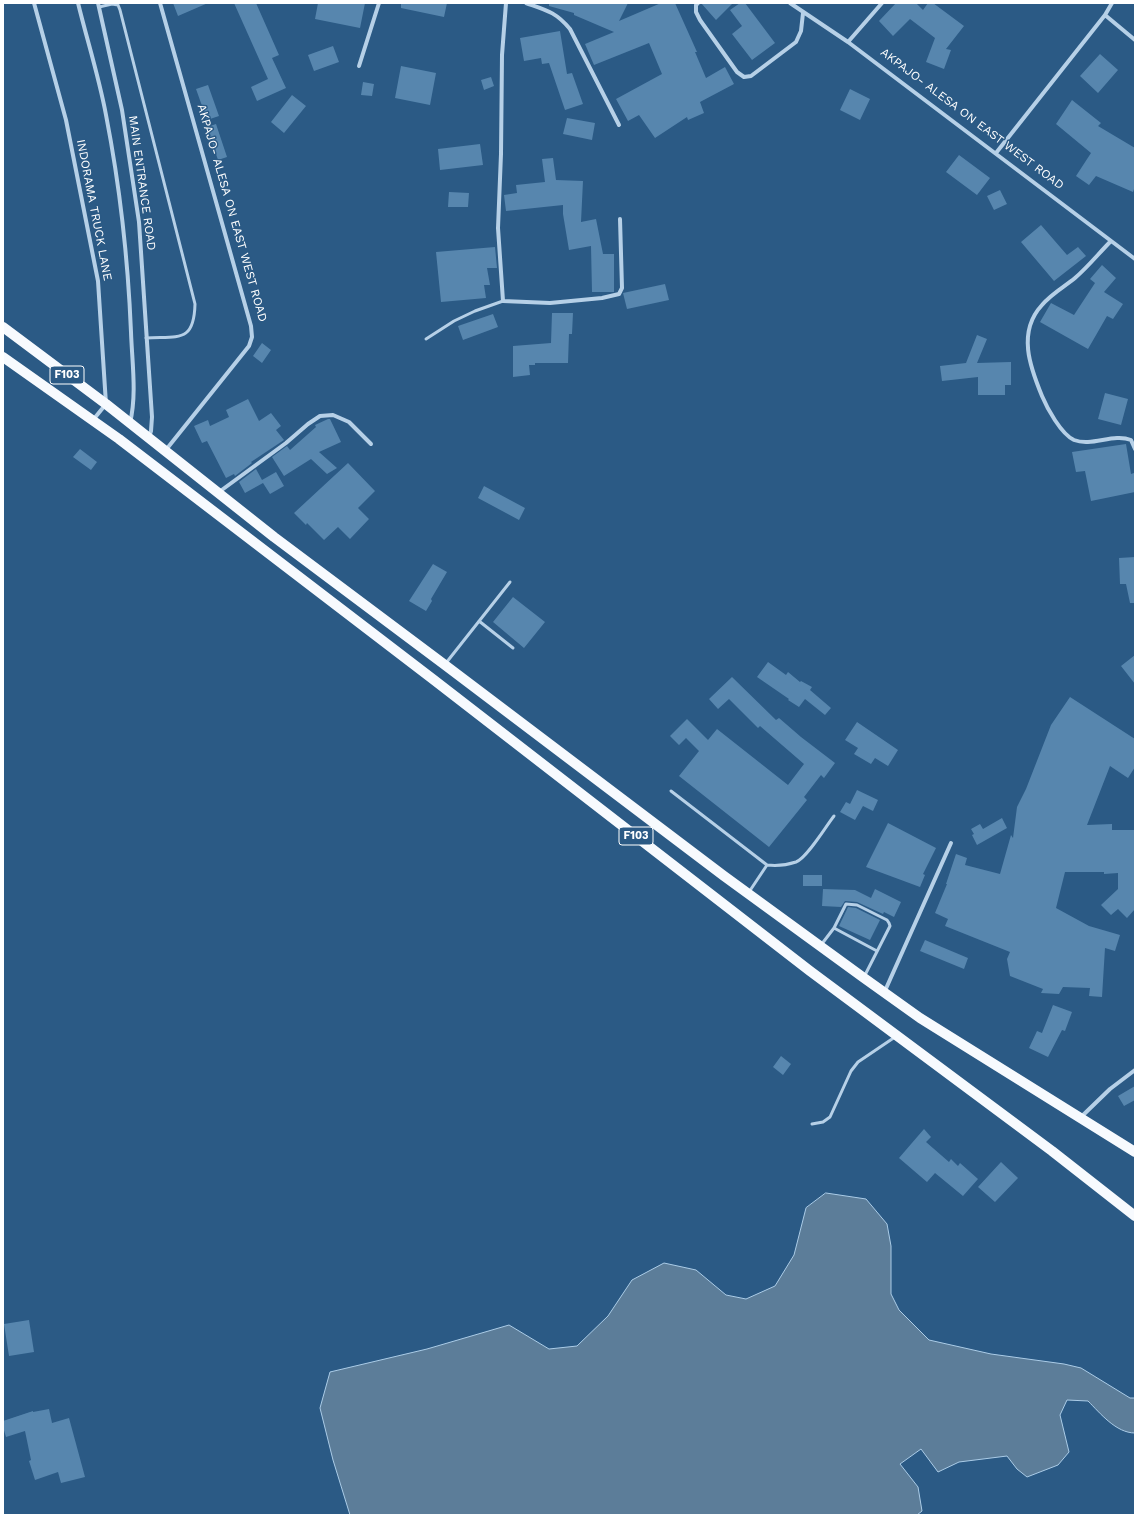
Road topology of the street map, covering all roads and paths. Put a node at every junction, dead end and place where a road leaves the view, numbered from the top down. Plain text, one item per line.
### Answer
1 (34, 3) edge
2 (78, 3) edge
3 (160, 3) edge
4 (380, 3) edge
5 (506, 3) edge
6 (526, 3) edge
7 (698, 3) edge
8 (791, 3) edge
9 (882, 3) edge
10 (1112, 3) edge
11 (98, 5) edge
12 (803, 13) junction
13 (1105, 14) junction
14 (1135, 40) edge
15 (848, 42) junction
16 (359, 66) dead end
17 (619, 125) dead end
18 (996, 153) junction
19 (620, 219) dead end
20 (1111, 241) junction
21 (1135, 259) edge
22 (503, 301) junction
23 (3, 327) edge
24 (146, 338) junction
25 (426, 339) dead end
26 (3, 357) edge
27 (106, 404) junction
28 (92, 421) junction
29 (130, 424) junction
30 (148, 439) junction
31 (370, 444) dead end
32 (1135, 449) edge
33 (165, 451) junction
34 (219, 493) junction
35 (510, 582) dead end
36 (479, 621) junction
37 (513, 648) dead end
38 (445, 665) junction
39 (671, 791) dead end
40 (834, 816) dead end
41 (951, 843) dead end
42 (767, 865) junction
43 (748, 893) junction
44 (834, 928) junction
45 (820, 946) junction
46 (877, 951) junction
47 (864, 978) junction
48 (884, 993) junction
49 (897, 1036) junction
50 (1135, 1070) edge
51 (1080, 1118) junction
52 (812, 1124) dead end
53 (1135, 1152) edge
54 (1135, 1216) edge

1 - 27 street, INDORAMA TRUCK LANE
2 - 29 street
3 - 33 street, AKPAJO- ALESA ON EAST WEST ROAD
4 - 16 street
5 - 22 street
6 - 17 street
7 - 12 street
8 - 12 street, AKPAJO- ALESA ON EAST WEST ROAD
9 - 15 street
10 - 13 street
11 - 24 street, MAIN ENTRANCE ROAD
11 - 24 lane
12 - 15 street, AKPAJO- ALESA ON EAST WEST ROAD
13 - 14 street
13 - 18 street
15 - 18 street, AKPAJO- ALESA ON EAST WEST ROAD
18 - 20 street, AKPAJO- ALESA ON EAST WEST ROAD
19 - 22 street
20 - 21 street, AKPAJO- ALESA ON EAST WEST ROAD
20 - 32 street
22 - 25 lane
23 - 27 main road, F103
24 - 30 street, MAIN ENTRANCE ROAD
26 - 28 main road, F103
27 - 28 street
27 - 29 main road, F103
28 - 49 main road, F103
29 - 30 main road, F103
30 - 33 main road, F103
31 - 34 street
33 - 34 main road, F103
34 - 38 main road, F103
35 - 36 lane
36 - 37 lane
36 - 38 lane
38 - 43 main road, F103
39 - 42 lane
40 - 42 lane
41 - 48 street
42 - 43 lane
43 - 45 main road, F103
44 - 45 lane
44 - 46 lane
44 - 46 lane
45 - 47 main road, F103
46 - 47 lane
47 - 48 main road, F103
48 - 51 main road, F103
49 - 52 lane
49 - 54 main road, F103
50 - 51 street
51 - 53 main road, F103

